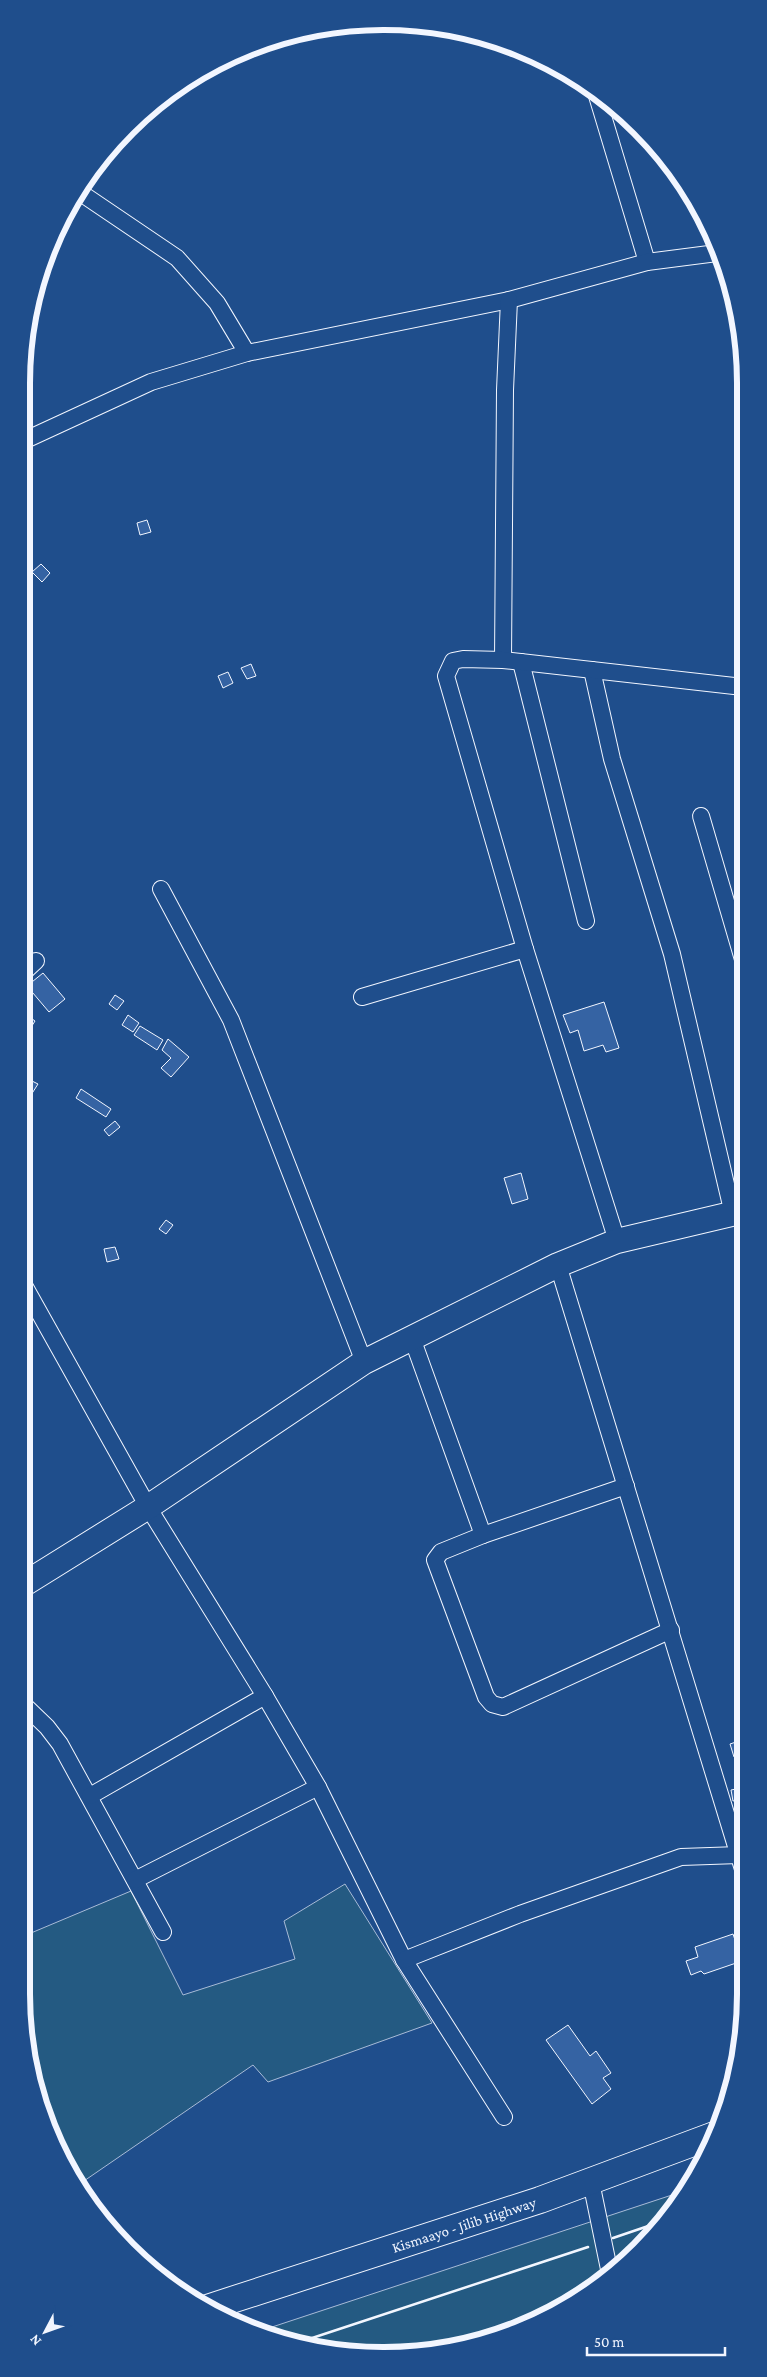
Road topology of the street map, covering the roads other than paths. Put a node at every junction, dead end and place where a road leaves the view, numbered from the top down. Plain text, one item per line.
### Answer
1 (599, 103) edge
2 (85, 195) edge
3 (712, 254) edge
4 (647, 262) junction
5 (509, 300) junction
6 (247, 353) junction
7 (30, 438) edge
8 (503, 660) junction
9 (521, 662) junction
10 (592, 670) junction
11 (737, 686) edge
12 (701, 816) dead end
13 (161, 889) dead end
14 (586, 921) dead end
15 (737, 939) edge
16 (525, 949) junction
17 (36, 961) dead end
18 (30, 966) edge
19 (362, 997) dead end
20 (737, 1204) edge
21 (737, 1212) edge
22 (616, 1241) junction
23 (558, 1265) junction
24 (30, 1296) edge
25 (412, 1338) junction
26 (364, 1362) junction
27 (626, 1486) junction
28 (148, 1507) junction
29 (483, 1534) junction
30 (30, 1580) edge
31 (671, 1630) junction
32 (265, 1696) junction
33 (30, 1711) edge
34 (318, 1787) junction
35 (90, 1796) junction
36 (737, 1848) edge
37 (737, 1855) edge
38 (135, 1880) junction
39 (163, 1932) dead end
40 (404, 1960) junction
41 (504, 2117) dead end
42 (706, 2138) edge
43 (591, 2182) junction
44 (608, 2266) edge
45 (216, 2305) edge

1 - 4 street
2 - 6 street
3 - 4 street
4 - 5 street
5 - 6 street
5 - 8 street
6 - 7 street
8 - 9 street
8 - 16 street
9 - 10 street
9 - 14 street
10 - 11 street
10 - 20 street
12 - 15 street
13 - 26 street
16 - 19 street
16 - 22 street
17 - 18 street
21 - 22 street
22 - 23 street
23 - 25 street
23 - 27 street
24 - 28 street
25 - 26 street
25 - 29 street
26 - 28 street
27 - 29 street
27 - 31 street
28 - 30 street
28 - 32 street
29 - 31 street
31 - 36 street
32 - 34 street
32 - 35 street
33 - 35 street
34 - 38 street
34 - 40 street
35 - 38 street
37 - 40 street
38 - 39 street
40 - 41 street
42 - 43 main road, Kismaayo - Jilib Highway
43 - 44 street
43 - 45 main road, Kismaayo - Jilib Highway

